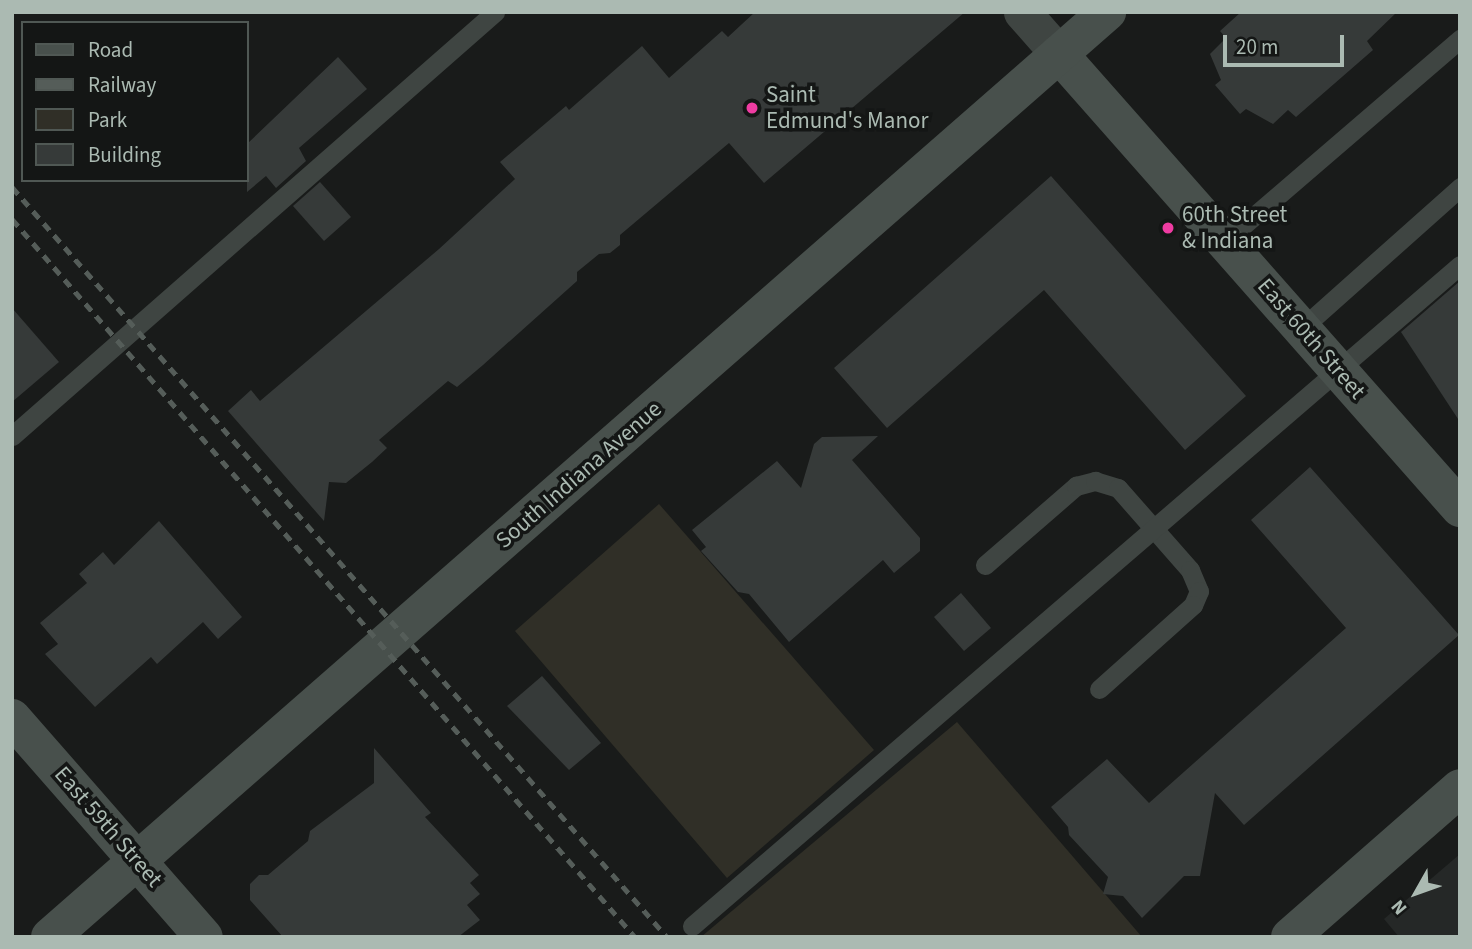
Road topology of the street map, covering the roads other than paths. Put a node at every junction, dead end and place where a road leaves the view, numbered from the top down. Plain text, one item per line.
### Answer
1 (495, 12) edge
2 (1022, 12) edge
3 (1107, 12) edge
4 (1460, 39) edge
5 (1059, 54) junction
6 (1460, 187) edge
7 (1225, 241) junction
8 (1460, 265) edge
9 (1302, 328) junction
10 (1336, 368) junction
11 (12, 436) edge
12 (1460, 508) edge
13 (1152, 526) junction
14 (985, 565) dead end
15 (1099, 690) dead end
16 (12, 718) edge
17 (1460, 788) edge
18 (138, 861) junction
19 (692, 926) dead end
20 (50, 937) edge
21 (204, 937) edge
22 (1290, 937) edge

1 - 11 lane
2 - 5 street, East 60th Street
3 - 5 street, South Indiana Avenue
4 - 7 lane
5 - 7 street, East 60th Street
5 - 18 street, South Indiana Avenue
6 - 9 lane
7 - 9 street, East 60th Street
8 - 10 lane
9 - 10 street, East 60th Street
10 - 12 street, East 60th Street
10 - 13 lane
13 - 14 lane
13 - 15 lane
13 - 19 lane
16 - 18 street, East 59th Street
17 - 22 street
18 - 20 street, South Indiana Avenue
18 - 21 street, East 59th Street

